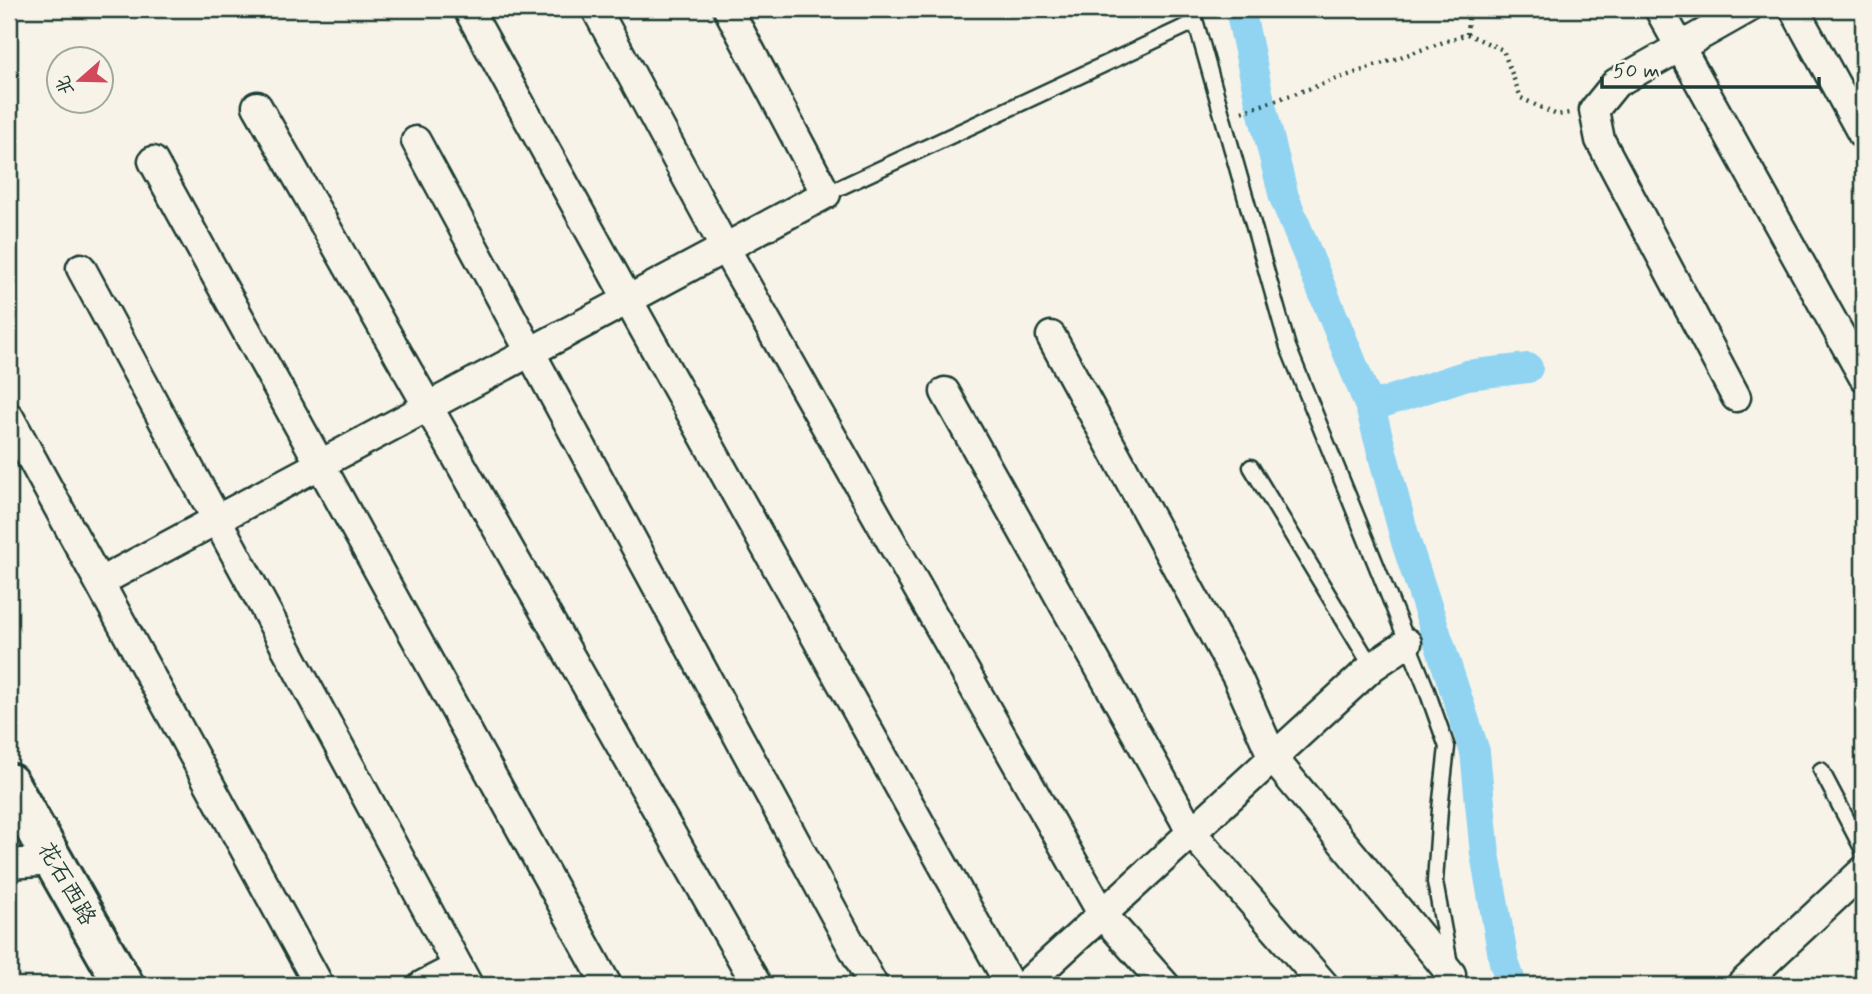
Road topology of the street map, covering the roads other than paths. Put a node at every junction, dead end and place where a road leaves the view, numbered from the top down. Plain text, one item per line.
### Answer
1 (468, 9) edge
2 (596, 9) edge
3 (728, 9) edge
4 (1658, 9) edge
5 (1747, 9) edge
6 (1794, 9) edge
7 (1193, 15) edge
8 (1679, 45) junction
9 (257, 106) dead end
10 (1863, 135) edge
11 (416, 141) dead end
12 (153, 161) dead end
13 (827, 194) junction
14 (725, 248) junction
15 (81, 268) dead end
16 (628, 300) junction
17 (1051, 336) dead end
18 (531, 352) junction
19 (1863, 376) edge
20 (945, 392) dead end
21 (1736, 397) dead end
22 (428, 407) junction
23 (9, 417) edge
24 (320, 465) junction
25 (1251, 467) dead end
26 (217, 520) junction
27 (100, 582) junction
28 (1408, 643) junction
29 (1372, 667) junction
30 (1273, 758) junction
31 (1821, 770) dead end
32 (9, 783) edge
33 (1192, 833) junction
34 (1863, 850) edge
35 (53, 862) junction
36 (9, 863) edge
37 (1863, 871) edge
38 (1103, 915) junction
39 (463, 976) edge
40 (1454, 980) edge
41 (124, 985) edge
42 (319, 985) edge
43 (423, 985) edge
44 (607, 985) edge
45 (757, 985) edge
46 (873, 985) edge
47 (1010, 985) edge
48 (1025, 985) edge
49 (1165, 985) edge
50 (1324, 985) edge
51 (1741, 985) edge

1 - 16 street
2 - 14 street
3 - 13 street
4 - 8 street
5 - 8 street
6 - 10 street
7 - 13 lane
7 - 28 lane
8 - 19 street
8 - 21 street
9 - 22 street
11 - 18 street
12 - 24 street
13 - 14 street
14 - 16 street
14 - 38 street
15 - 26 street
16 - 18 street
16 - 47 street
17 - 30 street
18 - 22 street
18 - 46 street
20 - 33 street
22 - 24 street
22 - 45 street
23 - 27 street
24 - 26 street
24 - 44 street
25 - 29 lane
26 - 27 street
26 - 39 street
27 - 42 street
28 - 29 street
28 - 40 lane
29 - 30 street
30 - 33 street
30 - 40 street
31 - 34 lane
32 - 35 street, 花石西路
33 - 38 street
33 - 50 street
35 - 36 street
35 - 41 street, 花石西路
37 - 51 street
38 - 48 street
38 - 49 street
39 - 43 street

